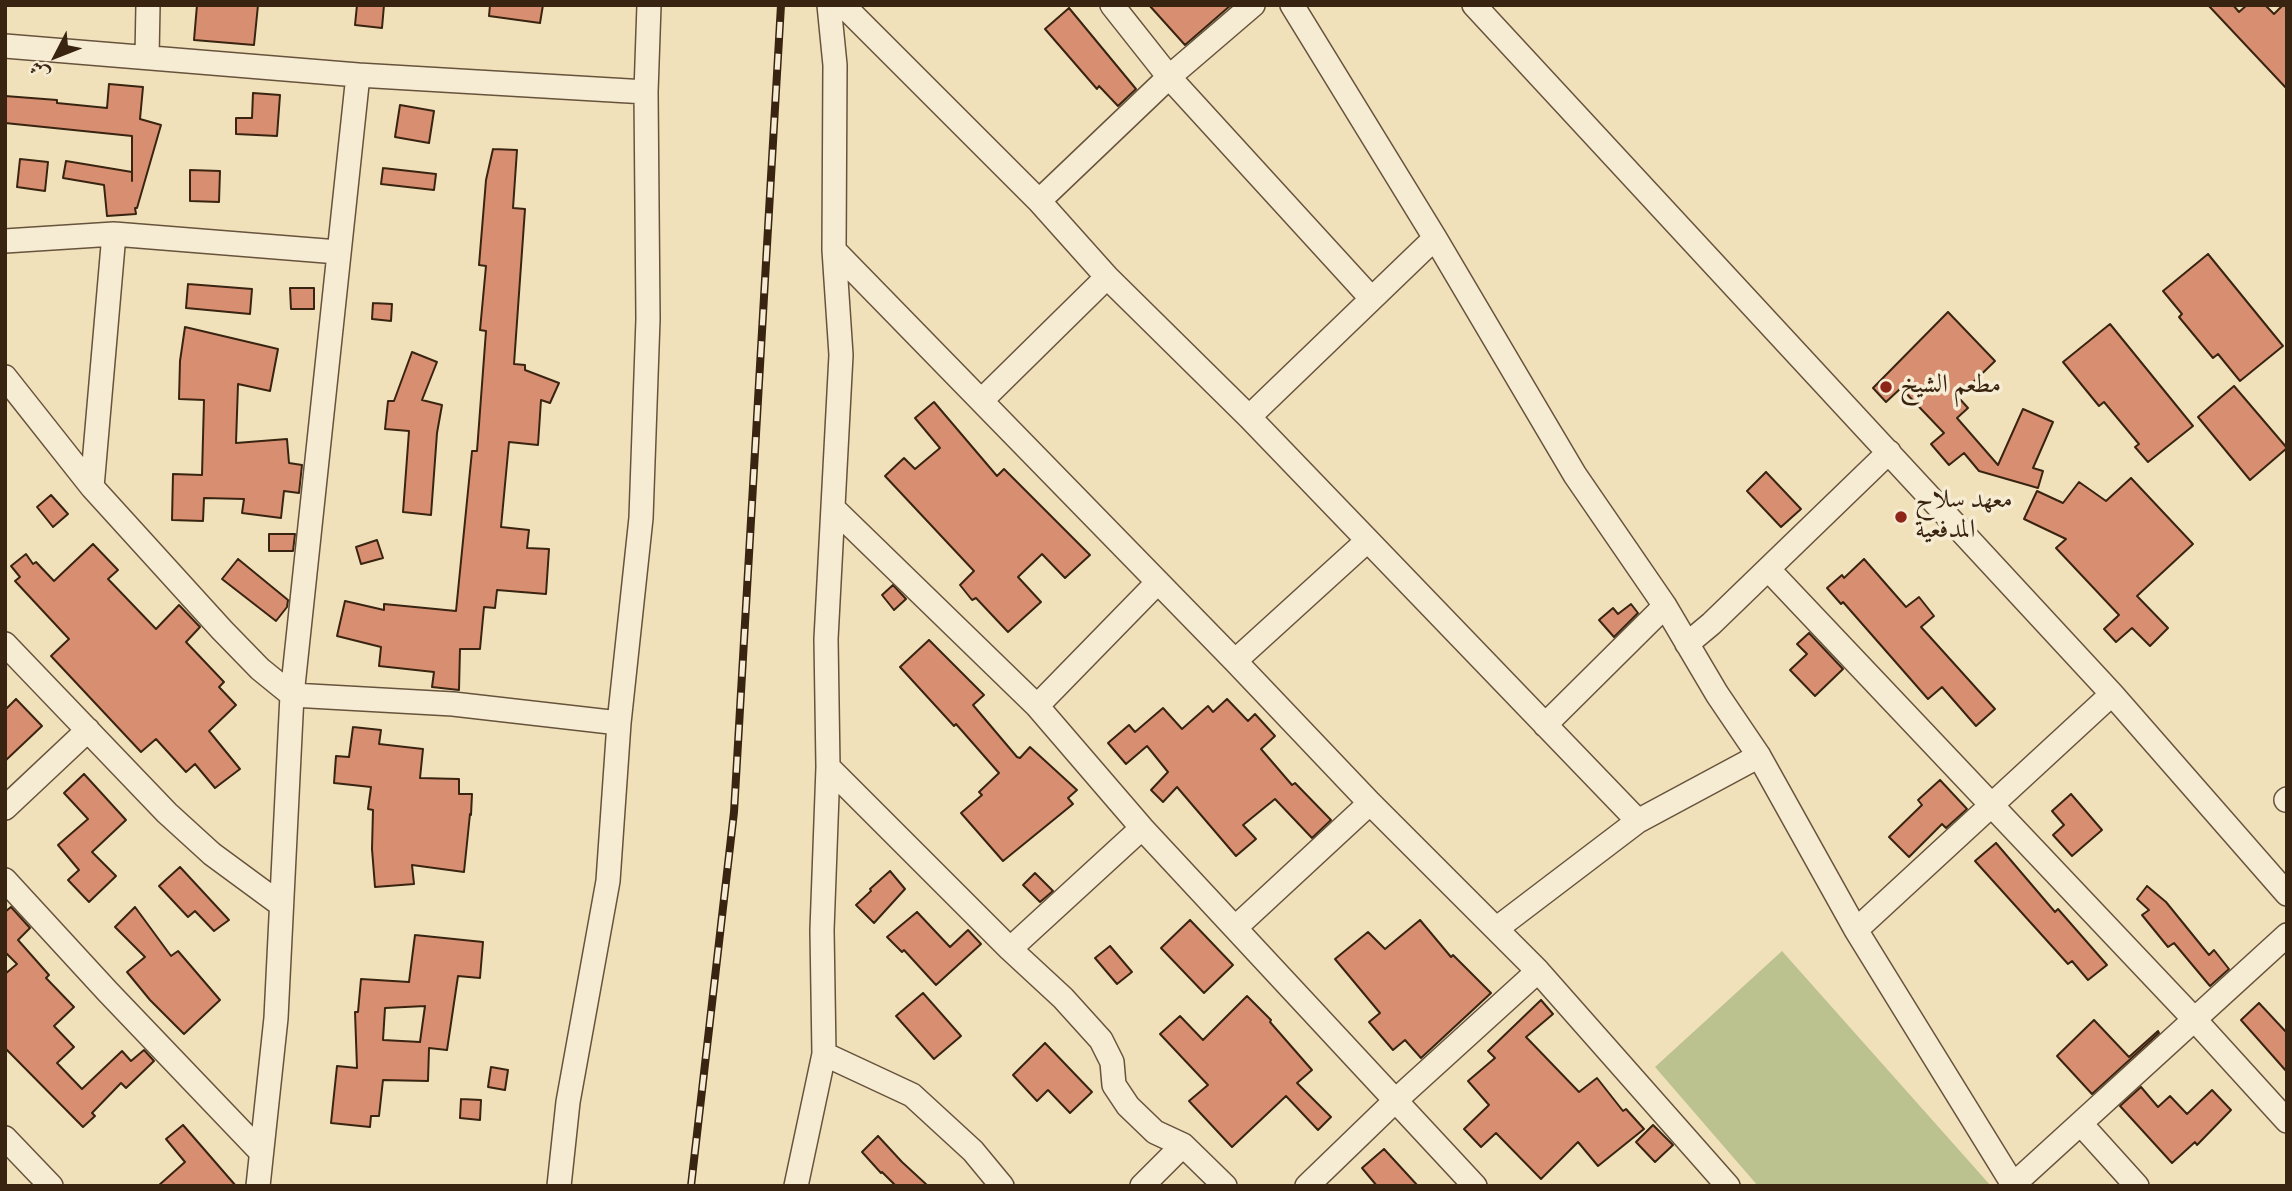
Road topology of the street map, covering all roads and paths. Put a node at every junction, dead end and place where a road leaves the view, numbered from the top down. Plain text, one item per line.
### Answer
1 (148, 5) edge
2 (649, 5) edge
3 (829, 5) edge
4 (843, 5) edge
5 (1112, 5) edge
6 (1253, 5) edge
7 (1292, 5) edge
8 (1474, 5) edge
9 (5, 46) edge
10 (147, 57) junction
11 (358, 75) junction
12 (1169, 77) junction
13 (646, 92) junction
14 (1039, 201) junction
15 (114, 234) junction
16 (1435, 238) junction
17 (5, 241) edge
18 (834, 250) junction
19 (338, 252) junction
20 (1107, 277) junction
21 (1371, 298) junction
22 (5, 377) edge
23 (982, 400) junction
24 (1250, 417) junction
25 (1889, 452) junction
26 (92, 487) junction
27 (833, 508) junction
28 (1367, 541) junction
29 (1768, 569) junction
30 (1158, 582) junction
31 (1665, 606) junction
32 (5, 644) edge
33 (1687, 644) junction
34 (1235, 661) junction
35 (2112, 694) junction
36 (292, 695) junction
37 (1037, 706) junction
38 (619, 723) junction
39 (1545, 725) junction
40 (88, 730) junction
41 (1759, 755) junction
42 (828, 767) junction
43 (1370, 803) junction
44 (1992, 806) junction
45 (5, 808) edge
46 (1638, 821) junction
47 (1142, 828) junction
48 (5, 880) edge
49 (2287, 894) edge
50 (280, 904) junction
51 (1235, 928) junction
52 (1496, 929) junction
53 (1856, 930) junction
54 (2287, 934) edge
55 (1010, 949) junction
56 (1538, 971) junction
57 (2195, 1020) junction
58 (824, 1054) junction
59 (1396, 1100) junction
60 (2287, 1121) edge
61 (2081, 1124) junction
62 (5, 1138) edge
63 (1183, 1145) junction
64 (261, 1152) junction
65 (2014, 1185) edge
66 (51, 1186) edge
67 (258, 1186) edge
68 (559, 1186) edge
69 (796, 1186) edge
70 (1002, 1186) edge
71 (1142, 1186) edge
72 (1225, 1186) edge
73 (1307, 1186) edge
74 (1475, 1186) edge
75 (1728, 1186) edge
76 (2137, 1186) edge

1 - 10 street
2 - 13 street
3 - 18 street
4 - 14 street
5 - 12 street
6 - 12 street
7 - 16 street
8 - 25 street
9 - 10 street
10 - 11 street
11 - 13 street
11 - 19 street
12 - 14 street
12 - 21 street
13 - 38 street
14 - 20 street
15 - 17 street
15 - 19 street
15 - 26 street
16 - 21 street
16 - 31 street
18 - 23 street
18 - 27 street
19 - 36 street
20 - 23 street
20 - 24 street
21 - 24 street
22 - 26 street
23 - 30 street
24 - 28 street
25 - 29 street
25 - 35 street
26 - 36 street
27 - 37 street
27 - 42 street
28 - 34 street
28 - 39 street
29 - 33 street
29 - 44 street
30 - 34 street
30 - 37 street
31 - 33 street
31 - 39 street
32 - 40 street
33 - 41 street
34 - 43 street
35 - 44 street
35 - 49 street
36 - 38 street
36 - 50 street
37 - 47 street
38 - 68 street
39 - 46 street
40 - 45 street
40 - 50 street
41 - 46 street
41 - 53 street
42 - 55 street
42 - 58 street
43 - 51 street
43 - 52 street
44 - 53 street
44 - 57 street
46 - 52 street
47 - 51 street
47 - 55 street
48 - 64 street
50 - 64 street
51 - 59 street
52 - 56 street
53 - 65 street
54 - 57 street
55 - 63 street
56 - 59 street
56 - 75 street
57 - 60 street
57 - 61 street
58 - 69 street
58 - 70 street
59 - 73 street
59 - 74 street
61 - 65 street
61 - 76 street
62 - 66 street
63 - 71 street
63 - 72 street
64 - 67 street

